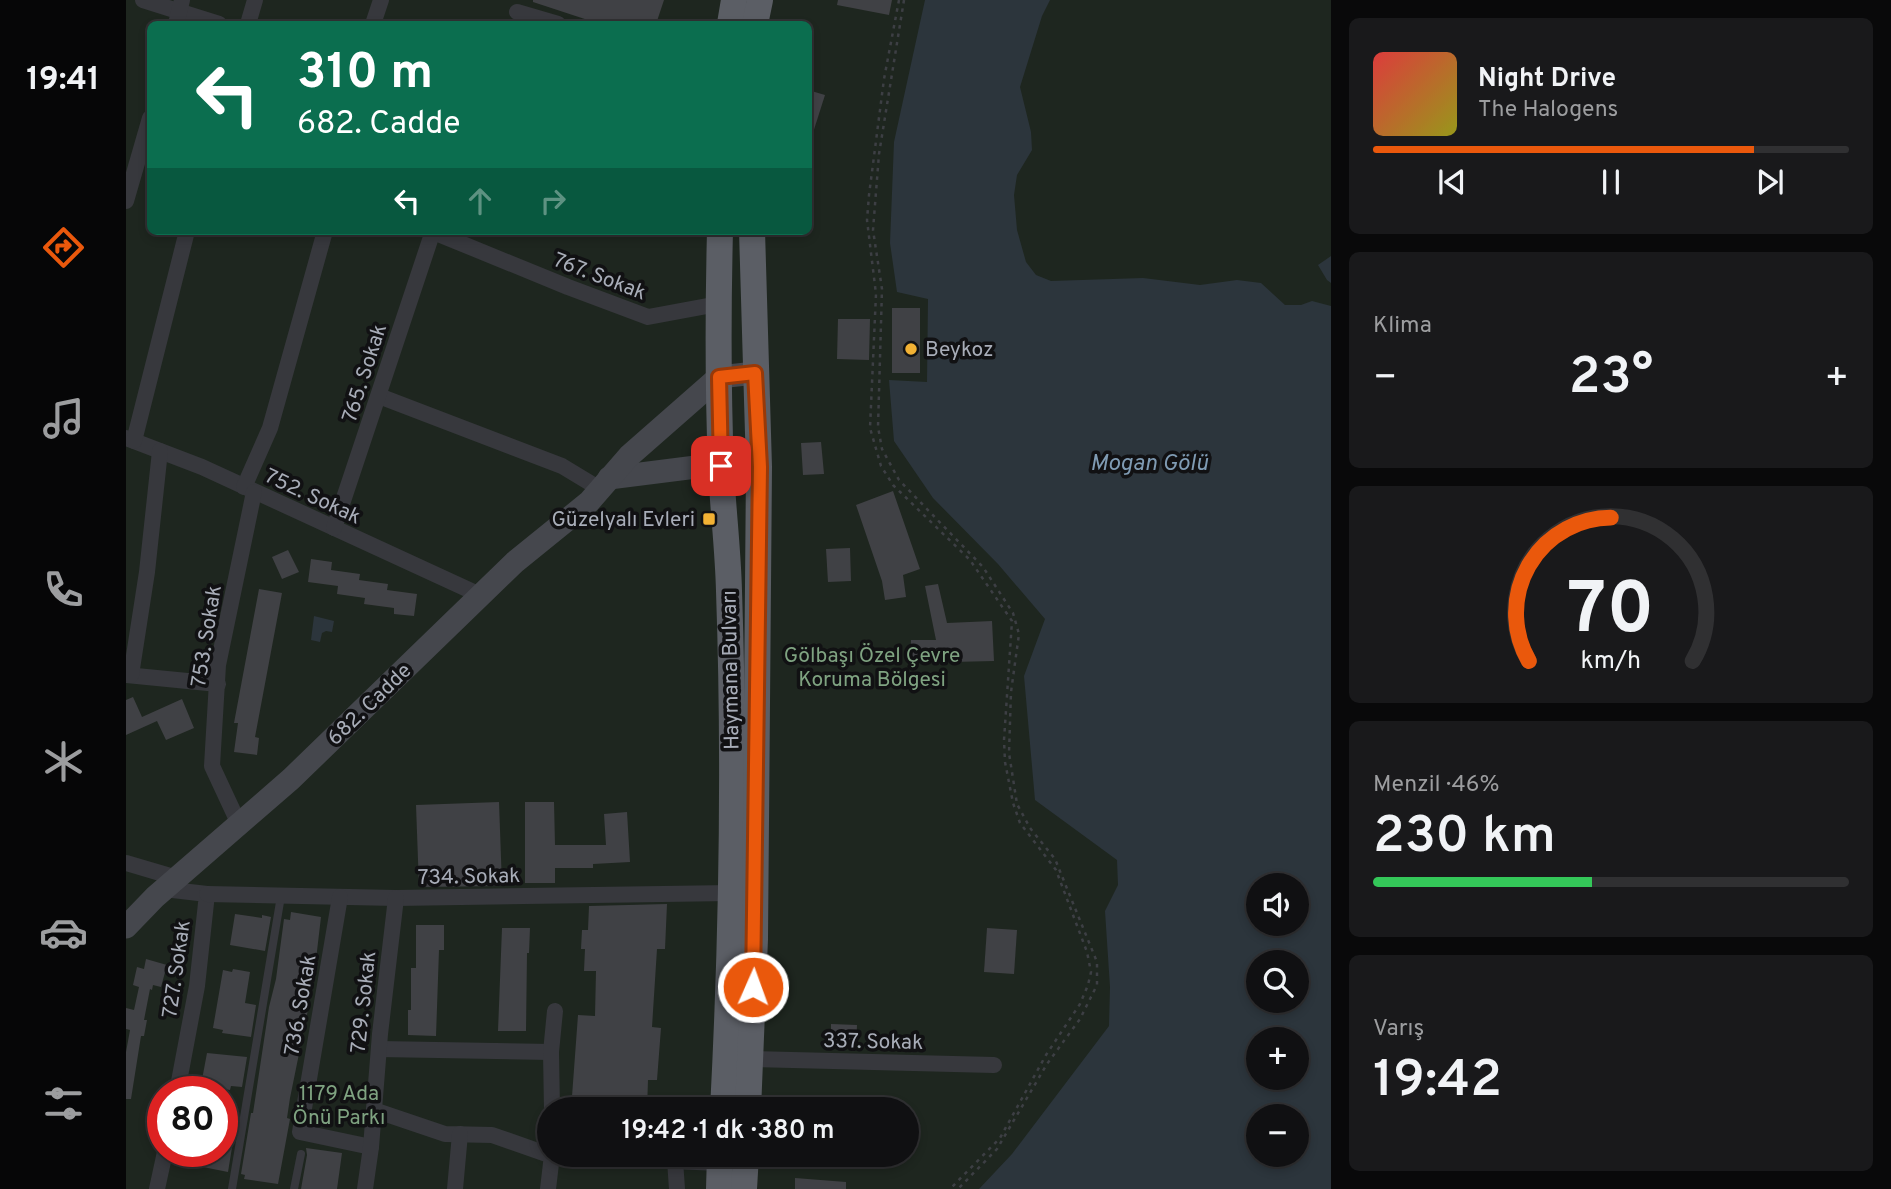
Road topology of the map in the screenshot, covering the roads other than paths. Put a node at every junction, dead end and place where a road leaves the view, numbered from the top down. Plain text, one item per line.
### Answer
1 (143, 0) edge
2 (255, 0) edge
3 (381, 0) edge
4 (734, 0) edge
5 (760, 0) edge
6 (179, 12) edge
7 (516, 12) edge
8 (209, 21) edge
9 (248, 21) edge
10 (374, 21) edge
11 (548, 21) edge
12 (730, 21) edge
13 (756, 21) edge
14 (147, 144) edge
15 (126, 201) edge
16 (186, 235) edge
17 (324, 235) edge
18 (431, 235) edge
19 (442, 235) edge
20 (720, 235) edge
21 (752, 235) edge
22 (718, 304) junction
23 (755, 373) junction
24 (719, 377) junction
25 (379, 396) junction
26 (130, 440) edge
27 (160, 451) junction
28 (721, 466) junction
29 (760, 467) junction
30 (604, 484) junction
31 (249, 489) junction
32 (334, 528) junction
33 (480, 596) junction
34 (129, 675) edge
35 (218, 684) junction
36 (239, 824) junction
37 (126, 863) edge
38 (170, 883) junction
39 (731, 893) junction
40 (207, 894) junction
41 (281, 896) junction
42 (340, 897) junction
43 (396, 898) junction
44 (126, 927) edge
45 (555, 1011) dead end
46 (379, 1049) junction
47 (551, 1052) junction
48 (750, 1059) junction
49 (994, 1065) dead end
50 (180, 1076) edge
51 (552, 1097) edge
52 (723, 1097) edge
53 (749, 1097) edge
54 (374, 1110) junction
55 (460, 1134) junction
56 (371, 1147) junction
57 (537, 1150) edge
58 (301, 1154) dead end
59 (162, 1167) edge
60 (551, 1167) edge
61 (675, 1167) edge
62 (745, 1167) edge
63 (158, 1189) edge
64 (232, 1189) edge
65 (295, 1189) edge
66 (365, 1189) edge
67 (455, 1189) edge
68 (548, 1189) edge
69 (677, 1189) edge
70 (744, 1189) edge

1 - 6 street
2 - 9 street
3 - 10 street
4 - 12 highway
5 - 13 highway
6 - 8 street
7 - 11 street
14 - 15 street
16 - 26 street
17 - 31 street, 753. Sokak
18 - 25 street, 765. Sokak
19 - 22 street, 767. Sokak
20 - 22 highway, Haymana Bulvarı
21 - 23 highway, Haymana Bulvarı
22 - 24 highway, Haymana Bulvarı
23 - 24 main road
23 - 29 highway, Haymana Bulvarı
24 - 28 highway, Haymana Bulvarı
24 - 30 main road, 682. Cadde
25 - 30 street
25 - 32 street, 765. Sokak
26 - 27 street, 752. Sokak
27 - 31 street, 752. Sokak
27 - 34 street
28 - 29 main road
28 - 30 main road
28 - 39 highway, Haymana Bulvarı
29 - 48 highway, Haymana Bulvarı
30 - 33 main road, 682. Cadde
31 - 32 street, 752. Sokak
31 - 35 street, 753. Sokak
32 - 33 street, 752. Sokak
33 - 36 main road, 682. Cadde
34 - 35 street
35 - 36 street, 753. Sokak
36 - 38 main road, 682. Cadde
37 - 38 street, 727. Sokak
38 - 40 street, 727. Sokak
38 - 44 main road, 682. Cadde
39 - 43 street, 734. Sokak
39 - 52 highway, Haymana Bulvarı
40 - 41 street, 734. Sokak
40 - 50 street, 727. Sokak
41 - 42 street, 734. Sokak
41 - 64 lane
42 - 43 street, 734. Sokak
42 - 56 street, 736. Sokak
43 - 46 street, 729. Sokak
45 - 47 street
46 - 47 street
46 - 54 street, 729. Sokak
47 - 51 street
48 - 49 street, 337. Sokak
48 - 53 highway, Haymana Bulvarı
54 - 55 street
54 - 56 street, 729. Sokak
55 - 57 street
55 - 67 street
56 - 66 street, 729. Sokak
58 - 65 lane
59 - 63 street
60 - 68 street
61 - 69 street
62 - 70 highway

